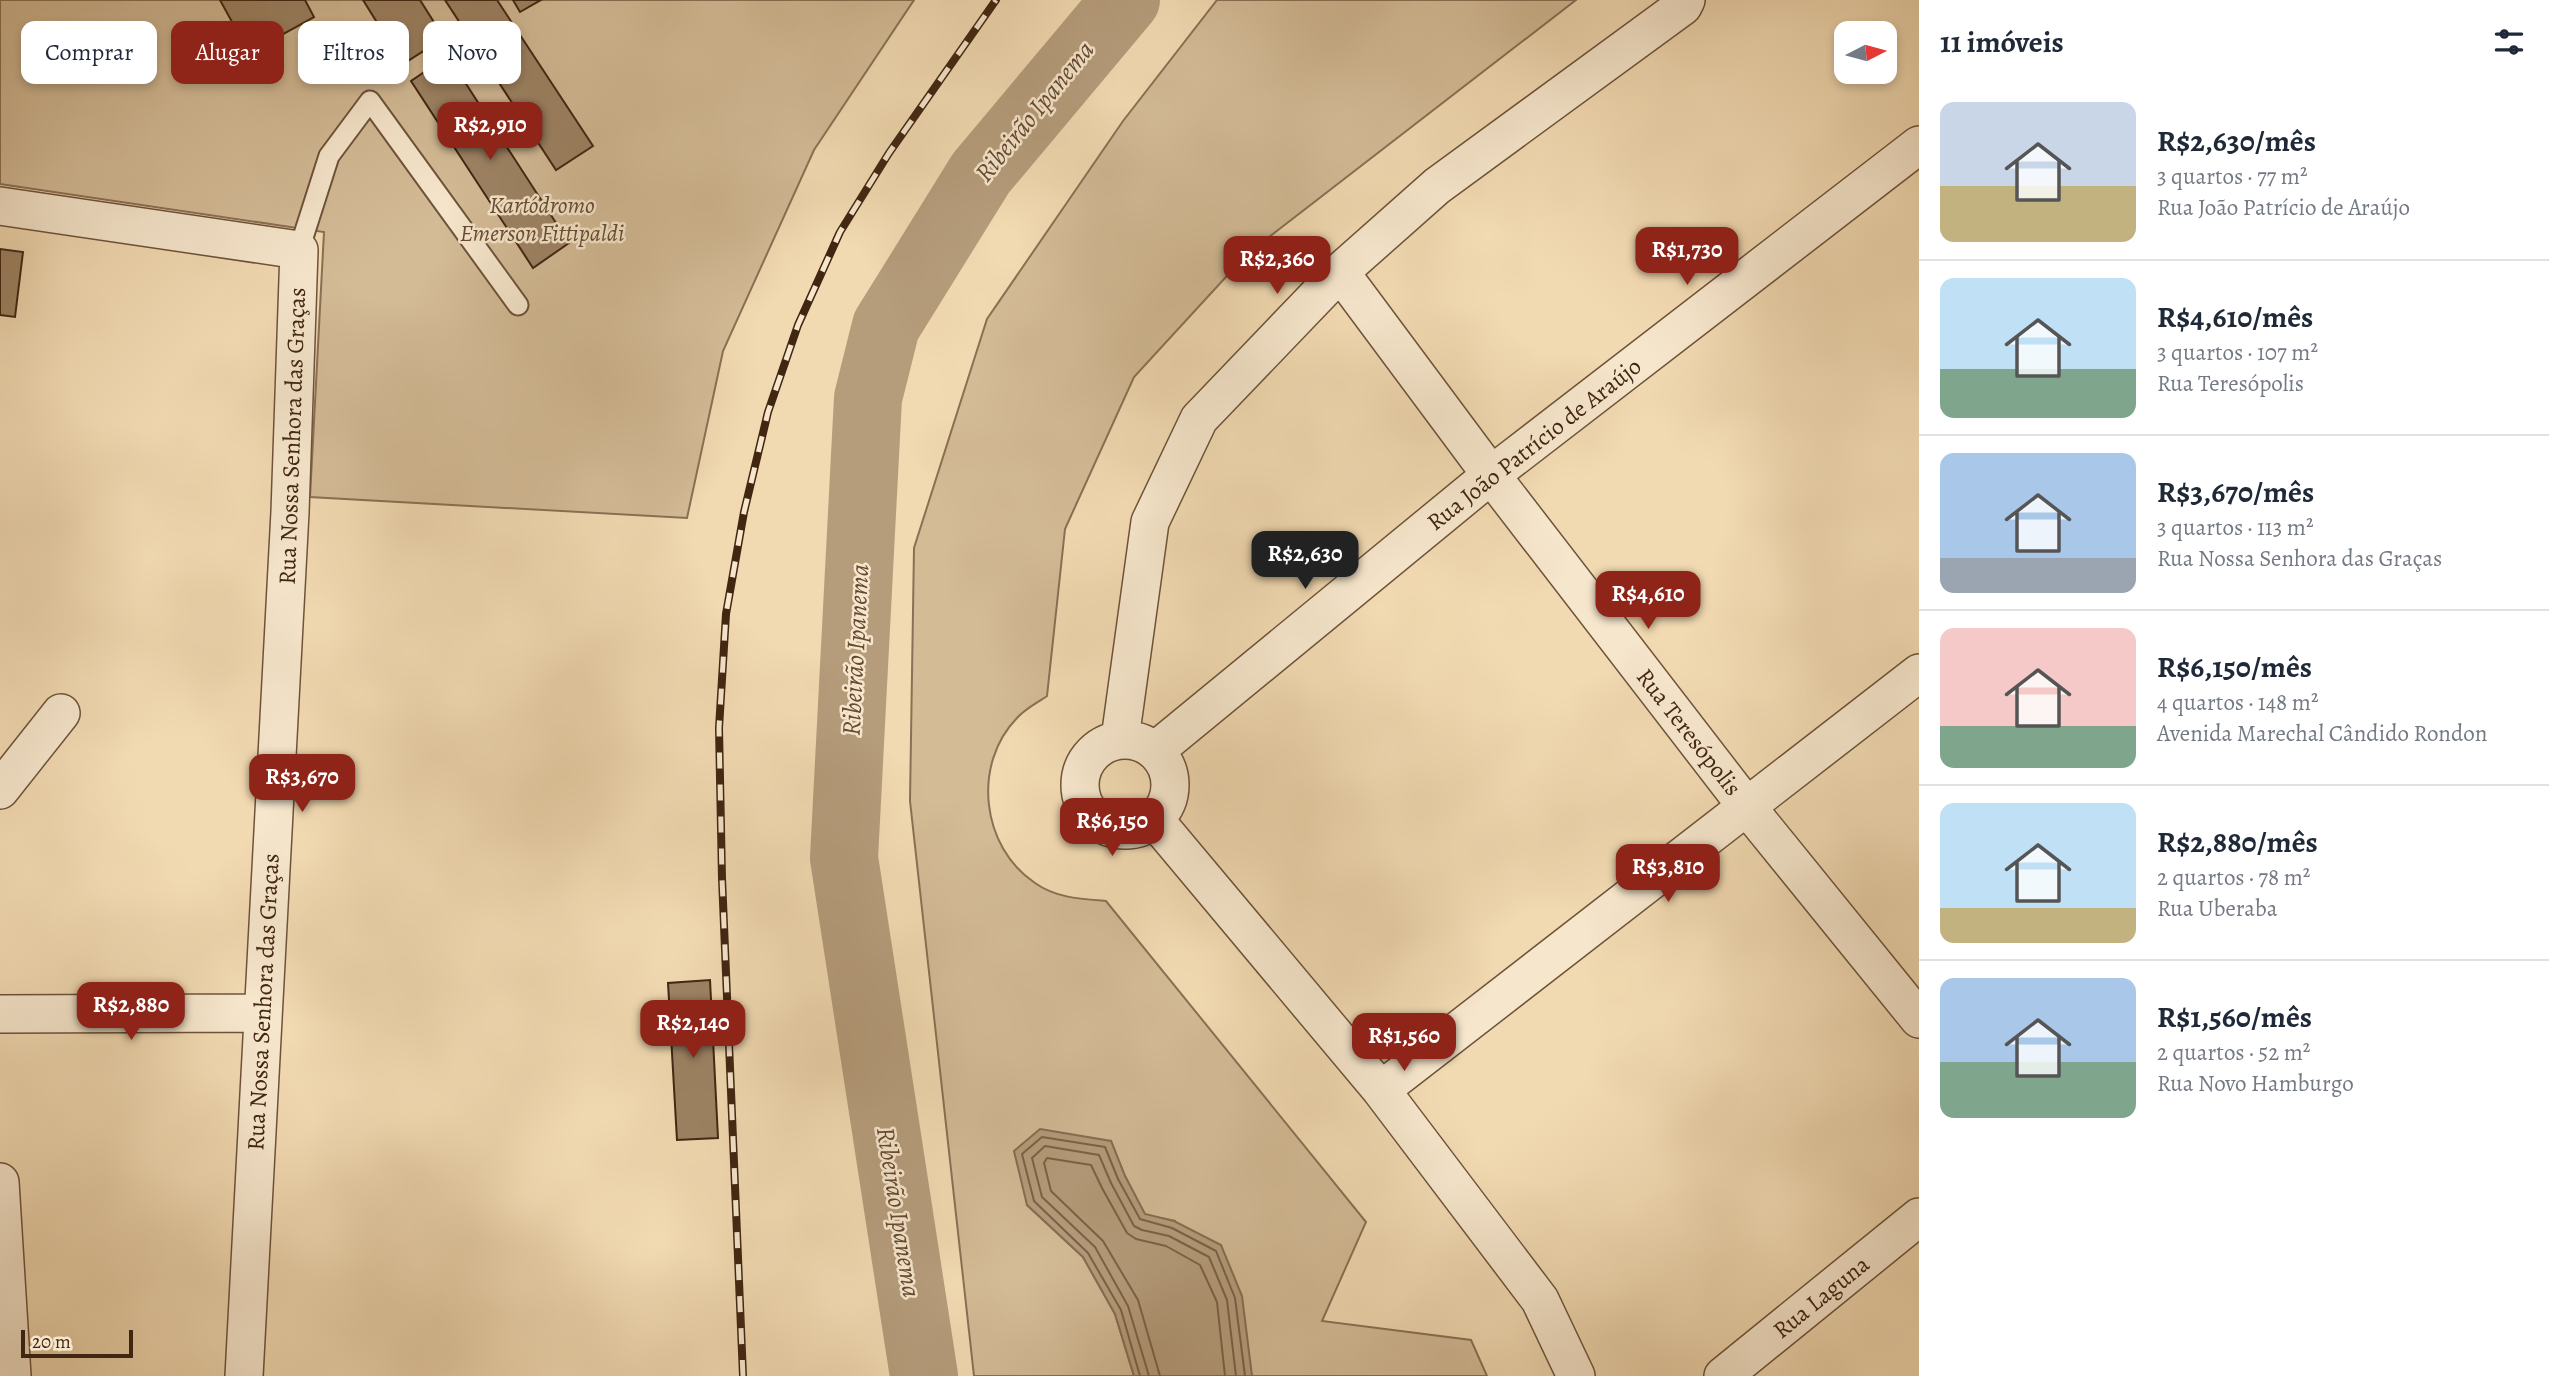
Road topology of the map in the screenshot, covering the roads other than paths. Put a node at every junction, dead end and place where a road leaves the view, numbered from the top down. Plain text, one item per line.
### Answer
1 (1686, 0) edge
2 (1919, 145) edge
3 (0, 206) edge
4 (299, 250) junction
5 (1340, 272) junction
6 (518, 305) dead end
7 (1491, 475) junction
8 (1919, 673) edge
9 (61, 713) dead end
10 (1120, 739) junction
11 (1155, 751) junction
12 (0, 790) edge
13 (1746, 807) junction
14 (1155, 820) junction
15 (262, 1013) junction
16 (0, 1014) edge
17 (1919, 1019) edge
18 (1381, 1090) junction
19 (0, 1182) edge
20 (1919, 1217) edge
21 (12, 1376) edge
22 (244, 1376) edge
23 (1576, 1376) edge
24 (1723, 1376) edge

1 - 5 street
2 - 7 street, Rua João Patrício de Araújo
3 - 4 street
4 - 6 lane
4 - 15 street, Rua Nossa Senhora das Graças
5 - 7 street, Rua Teresópolis
5 - 10 street
7 - 11 street, Rua João Patrício de Araújo
7 - 13 street, Rua Teresópolis
8 - 13 street
9 - 12 street
10 - 11 street
10 - 14 street
11 - 14 street
13 - 17 street, Rua Teresópolis
13 - 18 street
14 - 18 street
15 - 16 street
15 - 22 street, Rua Nossa Senhora das Graças
18 - 23 street
19 - 21 street
20 - 24 street, Rua Laguna

